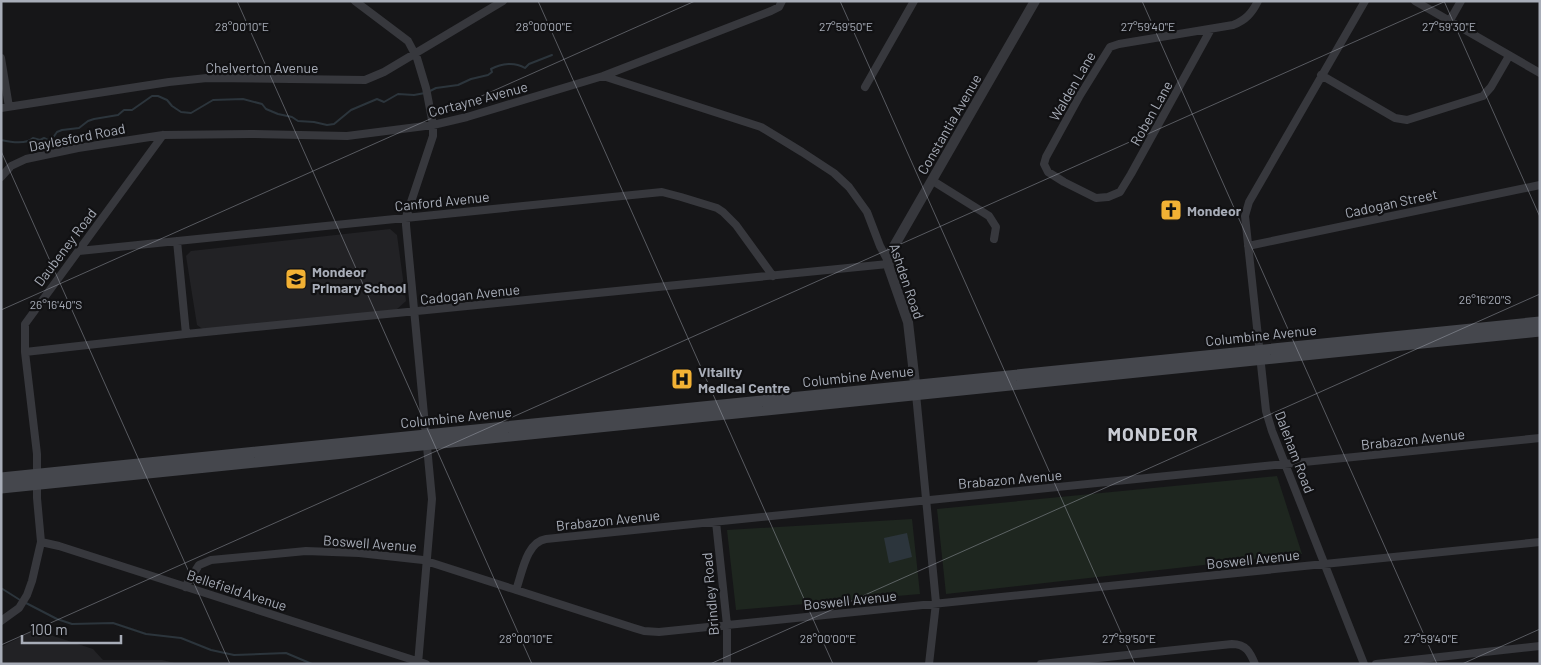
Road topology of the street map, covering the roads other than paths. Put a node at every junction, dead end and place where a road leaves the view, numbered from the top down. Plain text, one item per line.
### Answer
1 (355, 1) edge
2 (503, 1) edge
3 (914, 1) edge
4 (1036, 1) edge
5 (1258, 1) edge
6 (1365, 1) edge
7 (1414, 1) edge
8 (1461, 1) edge
9 (782, 2) edge
10 (1449, 22) junction
11 (1211, 30) junction
12 (415, 53) junction
13 (1509, 56) junction
14 (1, 58) edge
15 (1540, 73) edge
16 (1321, 75) junction
17 (603, 76) junction
18 (865, 87) dead end
19 (5, 108) edge
20 (433, 125) junction
21 (163, 135) junction
22 (1, 177) edge
23 (933, 180) junction
24 (1540, 185) edge
25 (1104, 198) joint
26 (406, 217) junction
27 (994, 239) dead end
28 (177, 241) junction
29 (1248, 246) junction
30 (79, 250) junction
31 (888, 263) junction
32 (773, 276) junction
33 (414, 312) junction
34 (1540, 322) edge
35 (1523, 328) junction
36 (1540, 331) edge
37 (186, 334) junction
38 (25, 352) junction
39 (1259, 355) junction
40 (915, 390) junction
41 (1540, 438) edge
42 (426, 439) junction
43 (1286, 464) junction
44 (1, 478) edge
45 (37, 480) junction
46 (1, 488) edge
47 (925, 500) junction
48 (716, 522) junction
49 (42, 542) junction
50 (1540, 542) edge
51 (428, 561) junction
52 (1326, 564) junction
53 (185, 587) junction
54 (516, 590) junction
55 (936, 604) junction
56 (1, 621) edge
57 (727, 625) junction
58 (1540, 646) edge
59 (421, 663) edge
60 (727, 664) edge
61 (929, 664) edge
62 (1041, 664) edge
63 (1255, 664) edge
64 (1364, 664) edge
65 (1376, 664) edge

1 - 12 street
2 - 12 street, Chelverton Avenue
3 - 18 street
4 - 23 street, Constantia Avenue
5 - 11 street, Walden Lane
6 - 16 street, Daleham Road
7 - 10 street
8 - 10 street
9 - 17 street, Cortayne Avenue
10 - 13 street
11 - 25 street, Roben Lane
11 - 25 street, Walden Lane
12 - 19 street, Chelverton Avenue
12 - 20 street
13 - 15 street
13 - 16 street
14 - 19 street
16 - 29 street, Daleham Road
17 - 20 street, Cortayne Avenue
17 - 31 street, Ashden Road
20 - 21 street, Cortayne Avenue
20 - 26 street
21 - 22 street, Daylesford Road
21 - 30 street, Daubeney Road
23 - 27 street
23 - 31 street, Constantia Avenue
24 - 29 street, Cadogan Street
26 - 28 street, Canford Avenue
26 - 32 street, Canford Avenue
26 - 33 street
28 - 30 street, Canford Avenue
28 - 37 street
29 - 39 street, Daleham Road
30 - 38 street, Daubeney Road
31 - 32 street, Cadogan Avenue
31 - 40 street, Ashden Road
32 - 33 street, Cadogan Avenue
33 - 37 street, Cadogan Avenue
33 - 42 street
34 - 35 main road, Columbine Avenue
35 - 36 main road, Columbine Avenue
35 - 39 main road, Columbine Avenue
37 - 38 street, Cadogan Avenue
38 - 45 street, Daubeney Road
39 - 40 main road, Columbine Avenue
39 - 43 street, Daleham Road
40 - 42 main road, Columbine Avenue
40 - 47 street, Ashden Road
41 - 43 street, Brabazon Avenue
42 - 45 main road, Columbine Avenue
42 - 51 street
43 - 47 street, Brabazon Avenue
43 - 52 street, Daleham Road
44 - 45 main road, Columbine Avenue
45 - 46 main road, Columbine Avenue
45 - 49 street, Daubeney Road
47 - 48 street, Brabazon Avenue
47 - 55 street, Ashden Road
48 - 54 street, Brabazon Avenue
48 - 57 street, Brindley Road
49 - 53 street, Bellefield Avenue
49 - 56 street
50 - 52 street, Boswell Avenue
51 - 53 street, Boswell Avenue
51 - 54 street, Boswell Avenue
51 - 59 street
52 - 55 street, Boswell Avenue
52 - 64 street, Daleham Road
53 - 59 street, Bellefield Avenue
54 - 57 street, Boswell Avenue
55 - 57 street, Boswell Avenue
55 - 61 street, Ashden Road
57 - 60 street, Brindley Road
58 - 65 street
62 - 63 street

